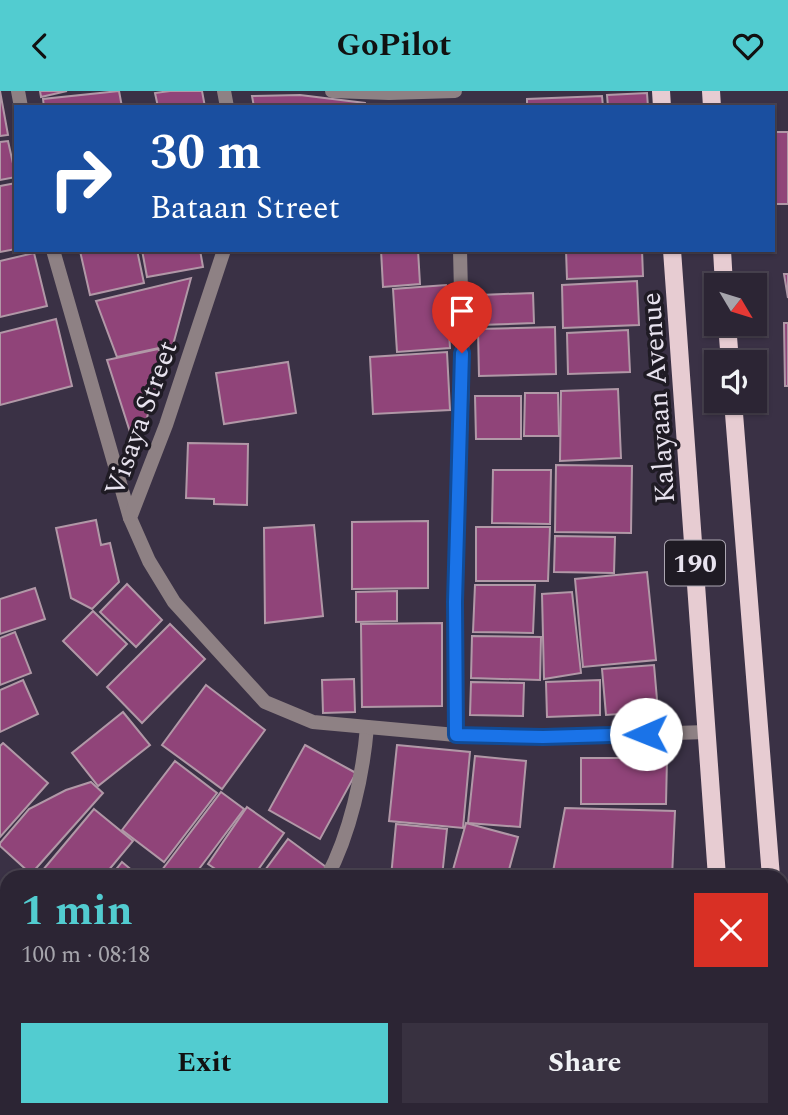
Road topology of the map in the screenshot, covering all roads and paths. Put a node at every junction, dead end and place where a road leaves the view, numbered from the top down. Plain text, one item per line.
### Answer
1 (332, 91) edge
2 (449, 91) edge
3 (455, 91) edge
4 (54, 252) edge
5 (223, 252) edge
6 (460, 252) edge
7 (672, 252) edge
8 (722, 252) edge
9 (723, 273) edge
10 (734, 413) edge
11 (130, 518) junction
12 (367, 727) junction
13 (707, 732) junction
14 (456, 735) junction
15 (330, 870) edge
16 (717, 870) edge
17 (770, 870) edge

1 - 2 street
2 - 3 street
4 - 11 street
5 - 11 street, Visaya Street
6 - 14 street
7 - 13 main road, Kalayaan Avenue / 190
8 - 9 main road
10 - 17 main road, 190
11 - 12 street, Visaya Street
12 - 14 street, Visaya Street
12 - 15 street
13 - 14 street, Visaya Street
13 - 16 main road, Kalayaan Avenue / 190

